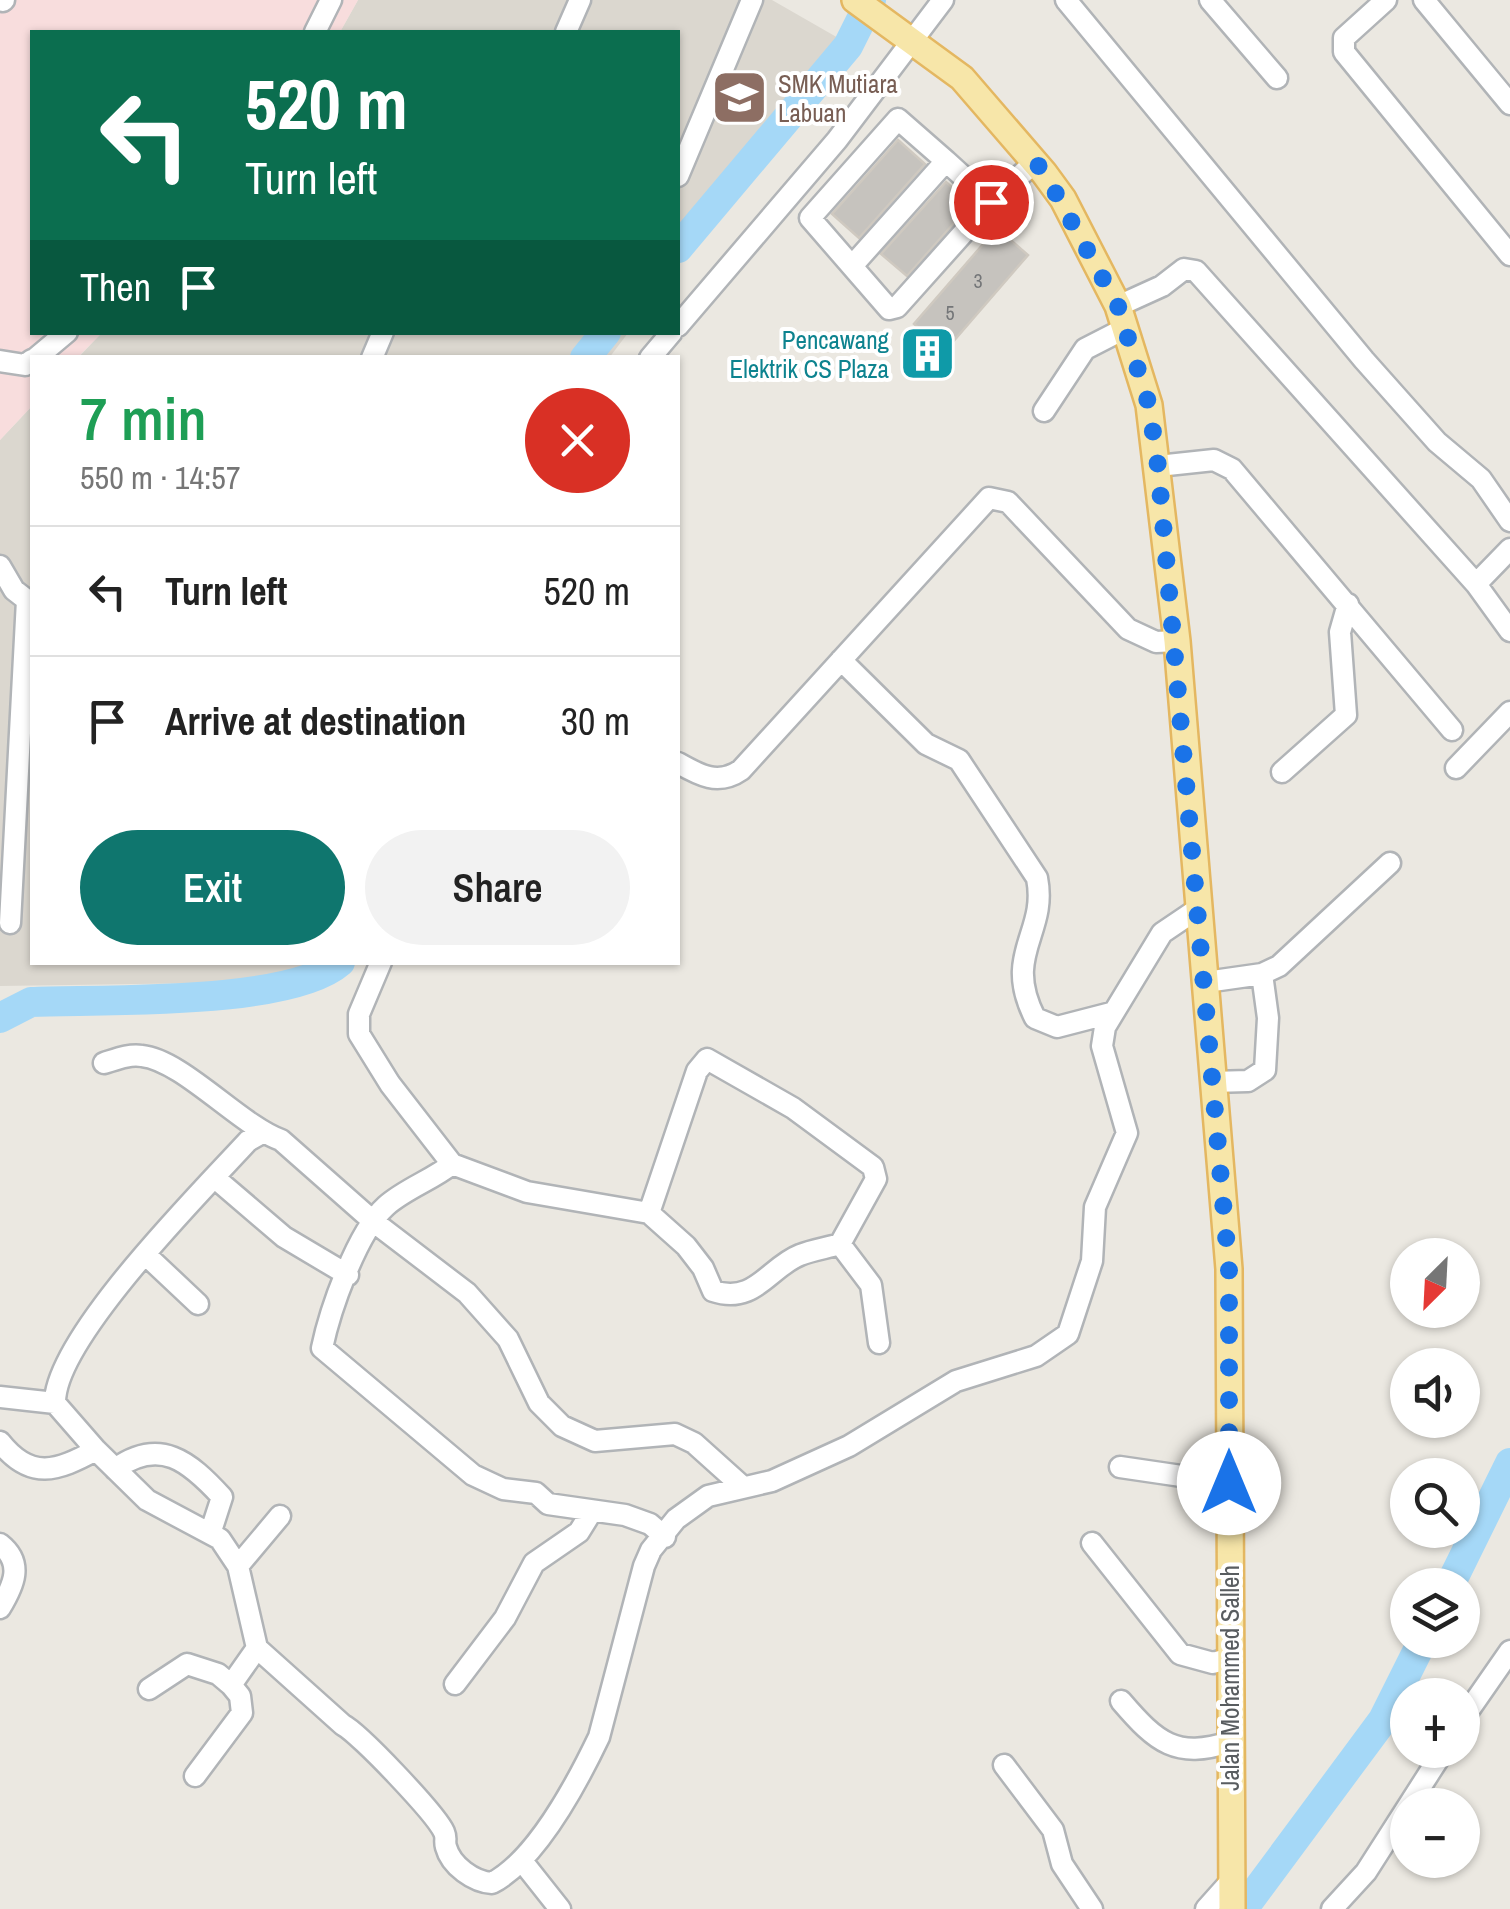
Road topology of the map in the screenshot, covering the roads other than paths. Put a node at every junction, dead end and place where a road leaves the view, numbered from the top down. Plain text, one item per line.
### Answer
1 (331, 0) edge
2 (580, 0) edge
3 (752, 0) edge
4 (943, 0) edge
5 (1066, 0) edge
6 (1210, 0) edge
7 (1386, 0) edge
8 (1424, 0) edge
9 (858, 2) edge
10 (317, 30) edge
11 (567, 30) edge
12 (909, 40) junction
13 (1277, 78) dead end
14 (1510, 104) edge
15 (946, 161) junction
16 (1035, 162) junction
17 (680, 171) edge
18 (991, 202) junction
19 (1510, 254) edge
20 (852, 266) junction
21 (1122, 317) junction
22 (680, 324) edge
23 (63, 335) edge
24 (669, 335) edge
25 (39, 355) edge
26 (653, 355) edge
27 (0, 361) edge
28 (30, 361) edge
29 (1044, 411) dead end
30 (1158, 466) junction
31 (1510, 521) edge
32 (1510, 549) edge
33 (0, 566) edge
34 (1476, 584) junction
35 (30, 602) edge
36 (1348, 604) junction
37 (1510, 631) edge
38 (1176, 642) junction
39 (841, 660) junction
40 (1510, 712) edge
41 (1452, 730) dead end
42 (680, 764) edge
43 (1456, 768) dead end
44 (1282, 772) dead end
45 (1390, 864) dead end
46 (1199, 908) junction
47 (10, 922) dead end
48 (380, 965) edge
49 (1262, 974) junction
50 (1206, 982) junction
51 (1110, 1013) junction
52 (104, 1063) dead end
53 (1212, 1082) junction
54 (262, 1133) junction
55 (452, 1164) junction
56 (214, 1178) junction
57 (650, 1213) junction
58 (374, 1222) junction
59 (840, 1244) junction
60 (146, 1255) junction
61 (348, 1275) junction
62 (198, 1304) dead end
63 (880, 1343) dead end
64 (0, 1398) edge
65 (55, 1402) junction
66 (0, 1442) edge
67 (96, 1450) junction
68 (1120, 1467) dead end
69 (115, 1468) junction
70 (1229, 1483) junction
71 (742, 1487) junction
72 (592, 1511) junction
73 (280, 1516) dead end
74 (212, 1531) junction
75 (665, 1537) junction
76 (1092, 1543) dead end
77 (0, 1544) edge
78 (238, 1566) junction
79 (0, 1608) edge
80 (256, 1648) junction
81 (1510, 1651) edge
82 (1230, 1658) junction
83 (232, 1684) junction
84 (455, 1684) dead end
85 (149, 1689) dead end
86 (1480, 1694) edge
87 (1121, 1701) dead end
88 (1230, 1742) junction
89 (1004, 1765) dead end
90 (1432, 1768) edge
91 (194, 1776) dead end
92 (522, 1861) junction
93 (1232, 1893) edge
94 (560, 1909) edge
95 (1092, 1909) edge
96 (1206, 1909) edge
97 (1332, 1909) edge

1 - 10 street
2 - 11 street
3 - 17 street
4 - 12 street
5 - 31 street
6 - 13 street
7 - 19 street
8 - 14 street
9 - 12 main road, Jalan Mohammed Salleh
12 - 16 main road, Jalan Mohammed Salleh
12 - 22 street
15 - 18 street
15 - 20 street
15 - 20 street
16 - 18 street
16 - 21 main road, Jalan Mohammed Salleh
18 - 20 street
21 - 29 street
21 - 30 main road, Jalan Mohammed Salleh
21 - 34 street
23 - 25 street
24 - 26 street
27 - 28 street
30 - 36 street
30 - 38 main road, Jalan Mohammed Salleh
32 - 34 street
33 - 35 street
34 - 37 street
35 - 47 street
36 - 41 street
36 - 44 street
38 - 39 street
38 - 46 main road, Jalan Mohammed Salleh
39 - 42 street
39 - 51 street
40 - 43 street
45 - 49 street
46 - 50 main road, Jalan Mohammed Salleh
46 - 51 street
48 - 55 street
49 - 50 street
49 - 53 street
50 - 53 main road, Jalan Mohammed Salleh
51 - 71 street
52 - 54 street
53 - 70 main road, Jalan Mohammed Salleh
54 - 56 street
54 - 58 street
55 - 57 street
55 - 58 street
56 - 60 street
56 - 61 street
57 - 59 street
57 - 59 street
58 - 61 street
58 - 71 street
59 - 63 street
60 - 62 street
60 - 65 street
61 - 72 street
64 - 65 street
65 - 67 street
66 - 67 street
67 - 69 street
68 - 70 street
69 - 74 street
69 - 74 street
70 - 82 main road, Jalan Mohammed Salleh
71 - 75 street
72 - 75 street
72 - 84 street
73 - 78 street
74 - 78 street
75 - 92 street
76 - 82 street
77 - 79 street
78 - 80 street
80 - 83 street
80 - 92 street
81 - 86 street
82 - 88 main road, Jalan Mohammed Salleh
83 - 85 street
83 - 91 street
87 - 88 street
88 - 93 main road, Jalan Mohammed Salleh
89 - 95 street
90 - 97 street
92 - 94 street
93 - 96 street

